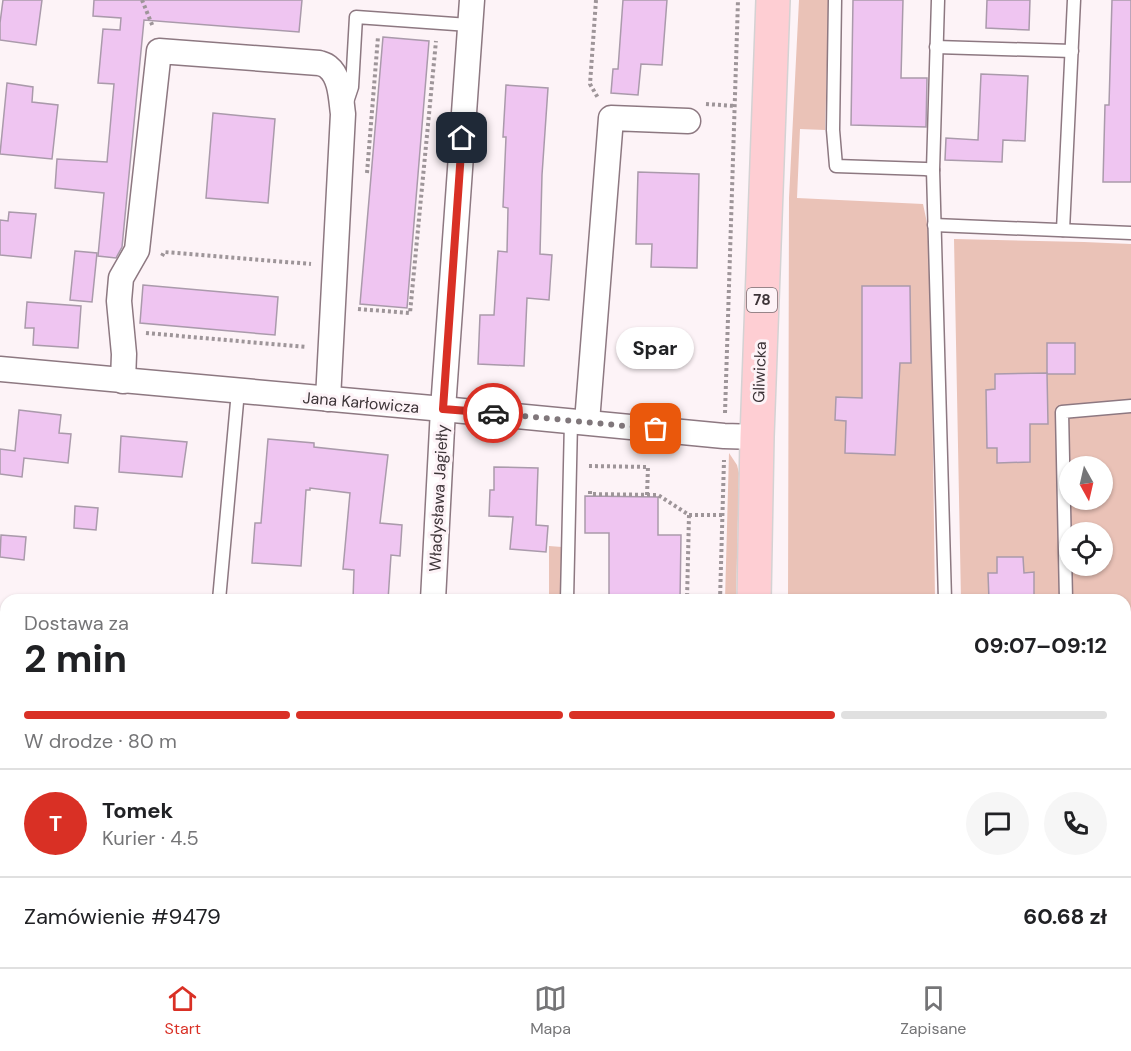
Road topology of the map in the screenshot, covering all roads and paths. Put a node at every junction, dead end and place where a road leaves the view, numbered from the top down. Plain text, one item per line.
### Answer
1 (472, 0) edge
2 (596, 0) edge
3 (738, 0) edge
4 (773, 0) edge
5 (835, 0) edge
6 (938, 0) edge
7 (1074, 0) edge
8 (470, 25) junction
9 (378, 34) dead end
10 (436, 38) dead end
11 (936, 47) junction
12 (1072, 51) junction
13 (343, 114) junction
14 (611, 118) junction
15 (688, 121) dead end
16 (933, 170) junction
17 (367, 174) dead end
18 (934, 225) junction
19 (1064, 230) junction
20 (1131, 233) edge
21 (158, 260) dead end
22 (335, 266) junction
23 (357, 309) dead end
24 (141, 333) dead end
25 (330, 349) junction
26 (0, 369) edge
27 (123, 381) junction
28 (238, 391) junction
29 (328, 399) junction
30 (1131, 406) edge
31 (443, 409) junction
32 (579, 421) junction
33 (724, 436) junction
34 (757, 437) junction
35 (570, 464) junction
36 (590, 494) dead end
37 (647, 495) junction
38 (689, 515) junction
39 (722, 515) junction
40 (220, 594) edge
41 (433, 594) edge
42 (567, 594) edge
43 (687, 594) edge
44 (720, 594) edge
45 (754, 594) edge
46 (945, 594) edge
47 (1066, 594) edge

1 - 8 street, Władysława Jagiełły
2 - 14 path
3 - 33 path
4 - 34 main road, Gliwicka / 78
5 - 16 lane
6 - 11 lane
7 - 12 lane
8 - 13 lane
8 - 31 street, Władysława Jagiełły
9 - 17 path
10 - 23 path
11 - 12 lane
11 - 16 lane
12 - 19 lane
13 - 22 street
13 - 27 street
14 - 15 street
14 - 32 street
16 - 18 lane
18 - 19 lane
18 - 46 lane
19 - 20 lane
21 - 22 path
22 - 25 street
24 - 25 path
25 - 29 street
26 - 27 street, Jana Karłowicza
27 - 28 street, Jana Karłowicza
28 - 29 street, Jana Karłowicza
28 - 40 lane
29 - 31 street, Jana Karłowicza
30 - 47 lane
31 - 32 street, Jana Karłowicza
31 - 41 street, Władysława Jagiełły
32 - 33 street, Jana Karłowicza
32 - 35 lane
33 - 34 street, Jana Karłowicza
33 - 39 path
34 - 45 main road, Gliwicka / 78
35 - 37 path
35 - 42 lane
36 - 37 path
37 - 38 path
38 - 39 path
38 - 43 path
39 - 44 path

